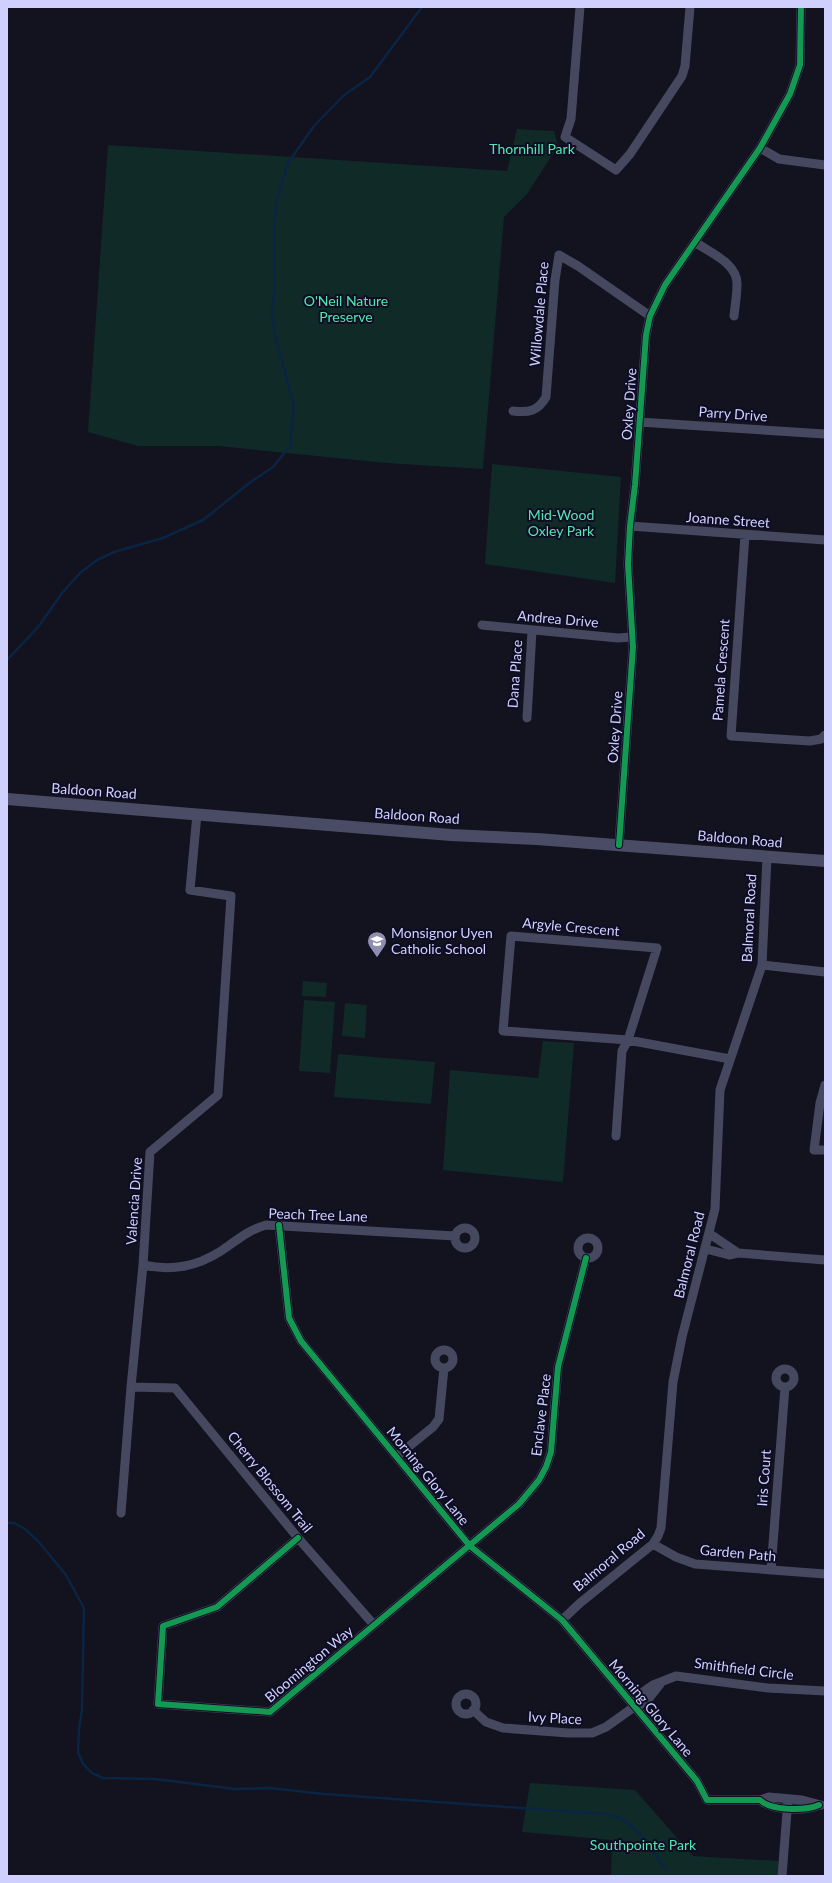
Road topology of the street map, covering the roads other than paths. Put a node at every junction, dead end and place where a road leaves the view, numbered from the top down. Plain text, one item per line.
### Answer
1 (580, 7) edge
2 (690, 7) edge
3 (801, 7) edge
4 (760, 148) junction
5 (825, 165) edge
6 (695, 242) junction
7 (650, 316) junction
8 (734, 316) dead end
9 (513, 412) dead end
10 (640, 422) junction
11 (825, 427) edge
12 (825, 434) edge
13 (630, 526) junction
14 (745, 535) junction
15 (825, 540) edge
16 (482, 625) dead end
17 (532, 631) junction
18 (631, 637) junction
19 (527, 718) dead end
20 (825, 735) edge
21 (7, 799) edge
22 (197, 814) junction
23 (619, 845) junction
24 (767, 857) junction
25 (825, 861) edge
26 (762, 965) junction
27 (825, 972) edge
28 (628, 1040) junction
29 (730, 1059) junction
30 (825, 1085) edge
31 (616, 1136) dead end
32 (825, 1150) edge
33 (279, 1225) junction
34 (710, 1234) junction
35 (455, 1236) dead end
36 (706, 1250) junction
37 (738, 1253) junction
38 (586, 1258) dead end
39 (825, 1260) edge
40 (143, 1265) junction
41 (444, 1368) dead end
42 (131, 1387) junction
43 (785, 1387) dead end
44 (397, 1456) junction
45 (121, 1513) dead end
46 (298, 1538) junction
47 (653, 1544) junction
48 (470, 1546) junction
49 (771, 1570) junction
50 (825, 1574) edge
51 (562, 1620) junction
52 (374, 1625) junction
53 (825, 1692) edge
54 (634, 1707) junction
55 (473, 1710) dead end
56 (788, 1804) junction
57 (822, 1805) edge
58 (782, 1876) edge

1 - 2 street
3 - 4 street, Oxley Drive
4 - 5 street
4 - 6 street, Oxley Drive
6 - 7 street, Oxley Drive
6 - 8 street
7 - 9 street, Willowdale Place
7 - 10 street, Oxley Drive
10 - 12 street, Parry Drive
10 - 13 street, Oxley Drive
11 - 12 street
13 - 14 street, Joanne Street
13 - 18 street, Oxley Drive
14 - 15 street, Joanne Street
14 - 20 street, Pamela Crescent
16 - 17 street, Andrea Drive
17 - 18 street, Andrea Drive
17 - 19 street, Dana Place
18 - 23 street, Oxley Drive
21 - 22 street, Baldoon Road
22 - 23 street, Baldoon Road
22 - 40 street, Valencia Drive
23 - 24 street, Baldoon Road
24 - 25 street, Baldoon Road
24 - 26 street, Balmoral Road
26 - 27 street
26 - 29 street, Balmoral Road
28 - 28 street, Argyle Crescent
28 - 29 street, Argyle Crescent
28 - 31 street
29 - 34 street, Balmoral Road
30 - 32 street
33 - 35 street, Peach Tree Lane
33 - 40 street, Peach Tree Lane
33 - 44 street, Morning Glory Lane
34 - 36 street, Balmoral Road
34 - 37 street
36 - 37 street
36 - 47 street, Balmoral Road
37 - 39 street
38 - 48 street, Enclave Place
40 - 42 street, Valencia Drive
41 - 44 street
42 - 45 street, Valencia Drive
42 - 46 street, Cherry Blossom Trail
43 - 49 street, Iris Court
44 - 48 street, Morning Glory Lane
46 - 52 street, Cherry Blossom Trail
46 - 52 street, Bloomington Way
47 - 49 street, Garden Path
47 - 51 street, Balmoral Road
48 - 51 street, Morning Glory Lane
48 - 52 street, Bloomington Way
49 - 50 street, Garden Path
51 - 54 street, Morning Glory Lane
53 - 54 street, Smithfield Circle
54 - 55 street, Ivy Place
54 - 56 street, Morning Glory Lane
56 - 57 street, Morning Glory Lane
56 - 58 street

